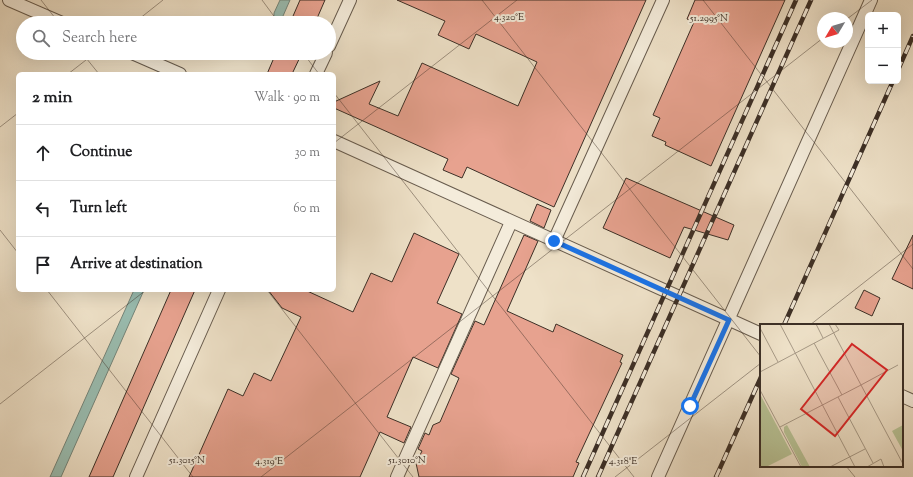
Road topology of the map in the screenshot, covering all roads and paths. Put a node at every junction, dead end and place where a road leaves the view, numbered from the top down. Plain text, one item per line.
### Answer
1 (9, 0) edge
2 (350, 0) edge
3 (663, 0) edge
4 (871, 0) edge
5 (46, 16) edge
6 (336, 31) edge
7 (148, 60) edge
8 (323, 60) edge
9 (175, 72) edge
10 (317, 72) edge
11 (336, 142) edge
12 (511, 222) junction
13 (554, 241) junction
14 (218, 292) edge
15 (729, 320) junction
16 (760, 334) edge
17 (903, 396) edge
18 (913, 401) edge
19 (136, 477) edge
20 (397, 477) edge
21 (658, 477) edge

1 - 5 lane
2 - 6 lane
3 - 13 lane
4 - 15 lane
7 - 9 lane
8 - 10 lane
11 - 12 lane
12 - 13 lane
12 - 20 lane
13 - 15 lane
14 - 19 lane
15 - 16 lane
15 - 21 lane
17 - 18 lane

